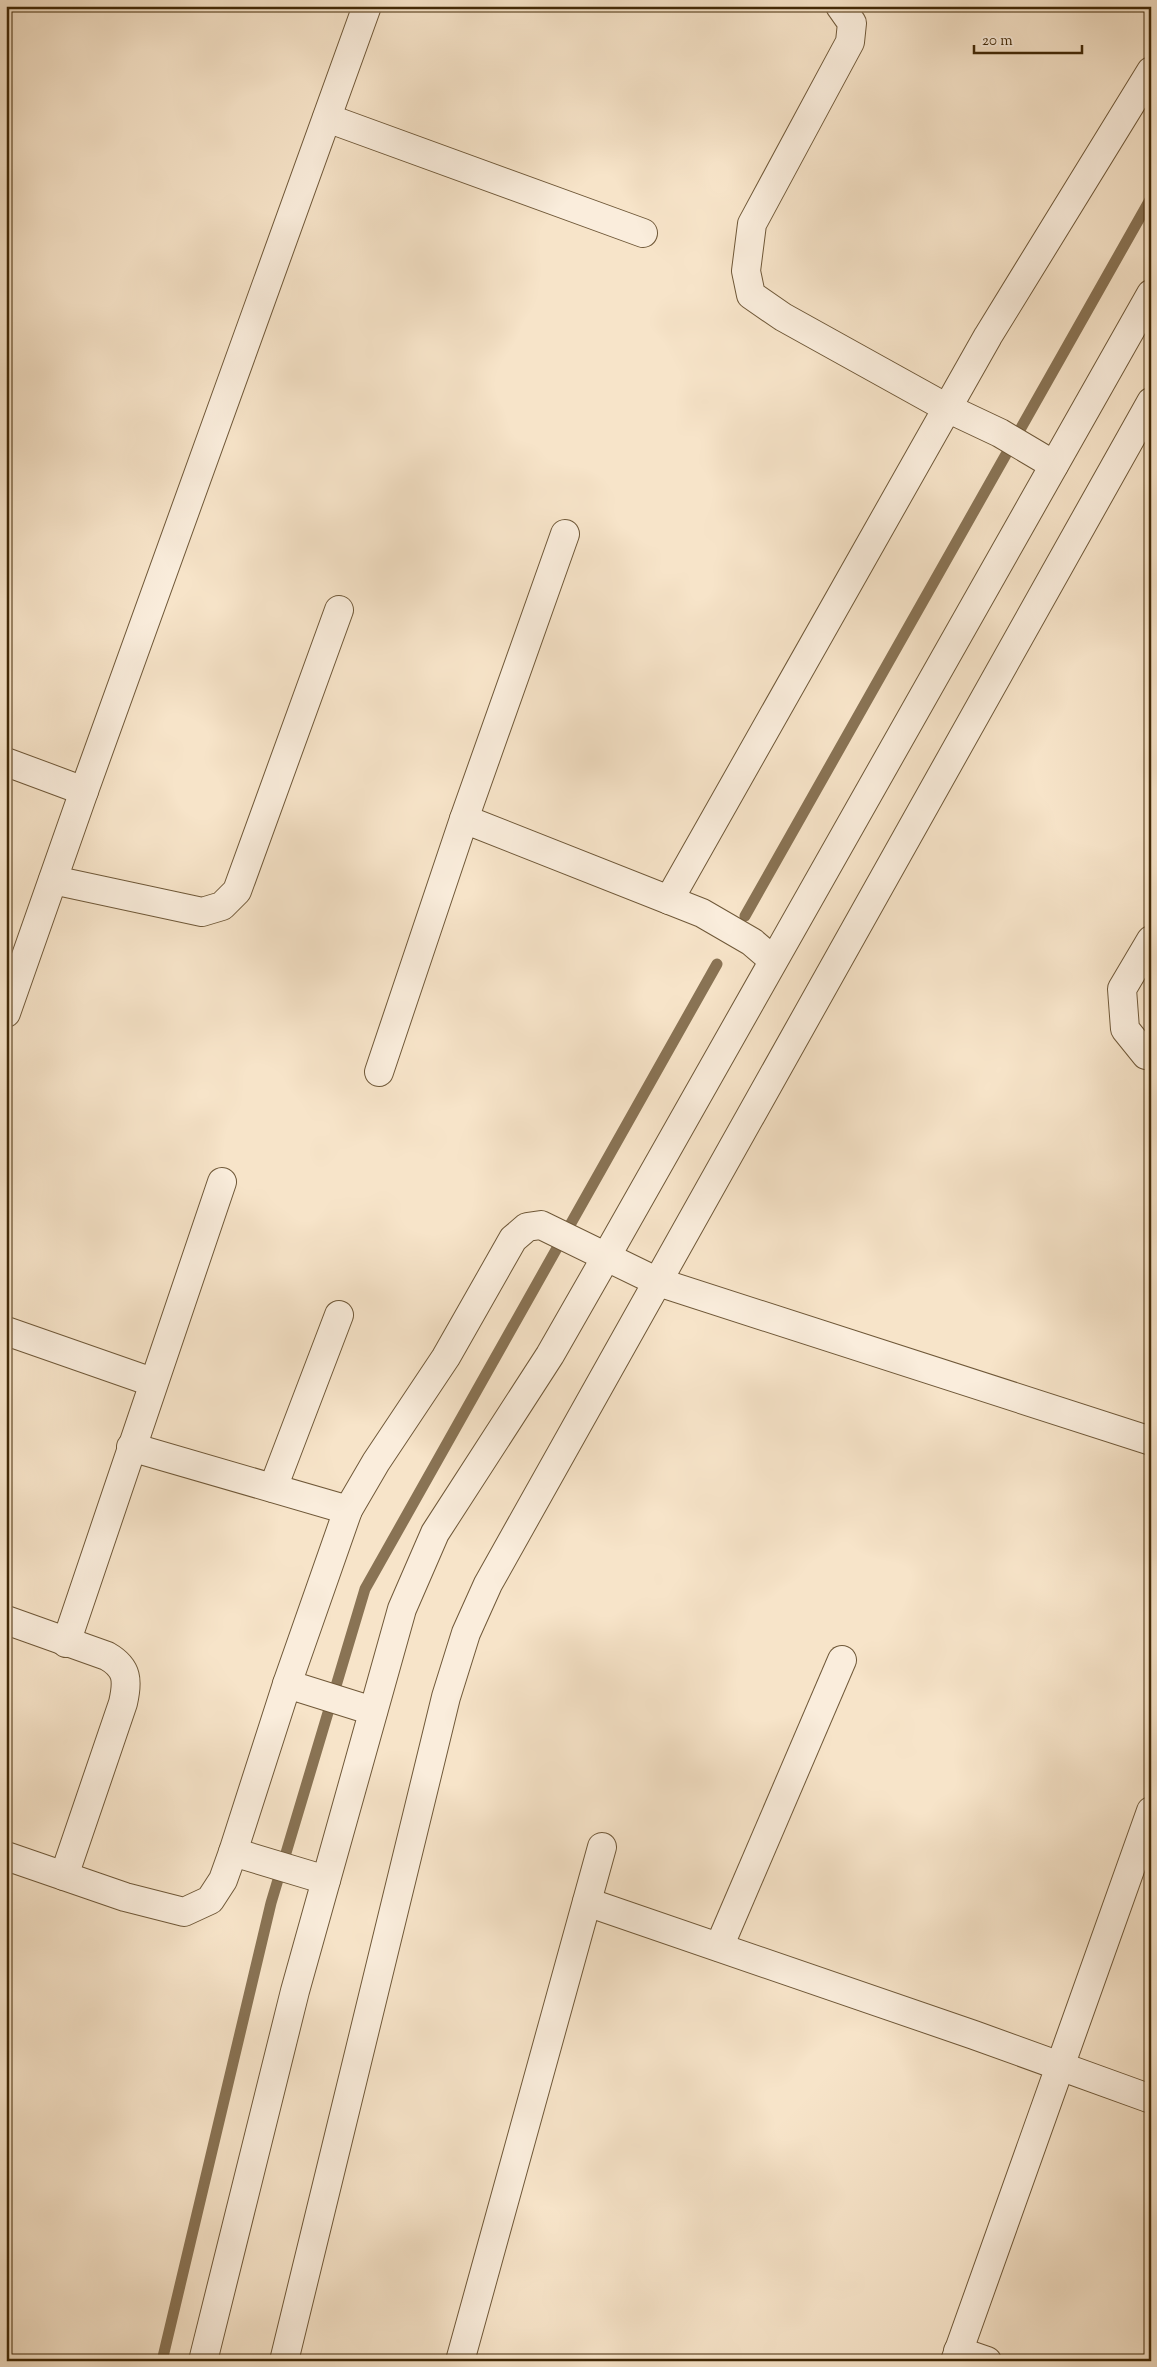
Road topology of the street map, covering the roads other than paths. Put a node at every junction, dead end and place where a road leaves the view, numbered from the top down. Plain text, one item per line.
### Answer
1 (367, 6) edge
2 (840, 6) edge
3 (1151, 70) edge
4 (327, 118) junction
5 (643, 233) dead end
6 (1151, 294) edge
7 (1151, 402) edge
8 (947, 408) junction
9 (1054, 465) junction
10 (565, 534) dead end
11 (339, 610) dead end
12 (6, 762) edge
13 (84, 791) junction
14 (464, 819) junction
15 (53, 880) junction
16 (669, 900) junction
17 (1151, 940) edge
18 (773, 960) junction
19 (12, 978) edge
20 (6, 1013) edge
21 (1151, 1056) edge
22 (379, 1072) dead end
23 (222, 1182) dead end
24 (606, 1257) junction
25 (658, 1282) junction
26 (339, 1315) dead end
27 (6, 1331) edge
28 (152, 1382) junction
29 (1151, 1440) edge
30 (131, 1447) junction
31 (274, 1488) junction
32 (348, 1510) junction
33 (6, 1620) edge
34 (66, 1643) junction
35 (842, 1660) dead end
36 (287, 1684) junction
37 (373, 1711) junction
38 (1151, 1811) edge
39 (602, 1847) dead end
40 (233, 1852) junction
41 (6, 1856) edge
42 (64, 1876) junction
43 (326, 1880) junction
44 (587, 1902) junction
45 (719, 1947) junction
46 (1060, 2065) junction
47 (1151, 2099) edge
48 (957, 2356) edge
49 (203, 2361) edge
50 (284, 2361) edge
51 (460, 2361) edge
52 (987, 2361) edge

1 - 4 street
2 - 8 street
3 - 8 street
4 - 5 street
4 - 13 street
6 - 9 street
7 - 25 street
8 - 9 street
8 - 16 street
9 - 18 street
10 - 14 street
11 - 15 street
12 - 13 street
13 - 15 street
14 - 16 street
14 - 22 street
15 - 19 street
16 - 18 street
17 - 21 street
18 - 24 street
19 - 20 street
23 - 28 street
24 - 25 street
24 - 32 street
24 - 37 street
25 - 29 street
25 - 50 street
26 - 31 street
27 - 28 street
28 - 30 street
30 - 31 street
30 - 34 street
31 - 32 street
32 - 36 street
33 - 34 street
34 - 42 street
35 - 45 street
36 - 37 street
36 - 40 street
37 - 43 street
38 - 46 street
39 - 44 street
40 - 42 street
40 - 43 street
41 - 42 street
43 - 49 street
44 - 45 street
44 - 51 street
45 - 46 street
46 - 47 street
46 - 48 street
48 - 52 street

